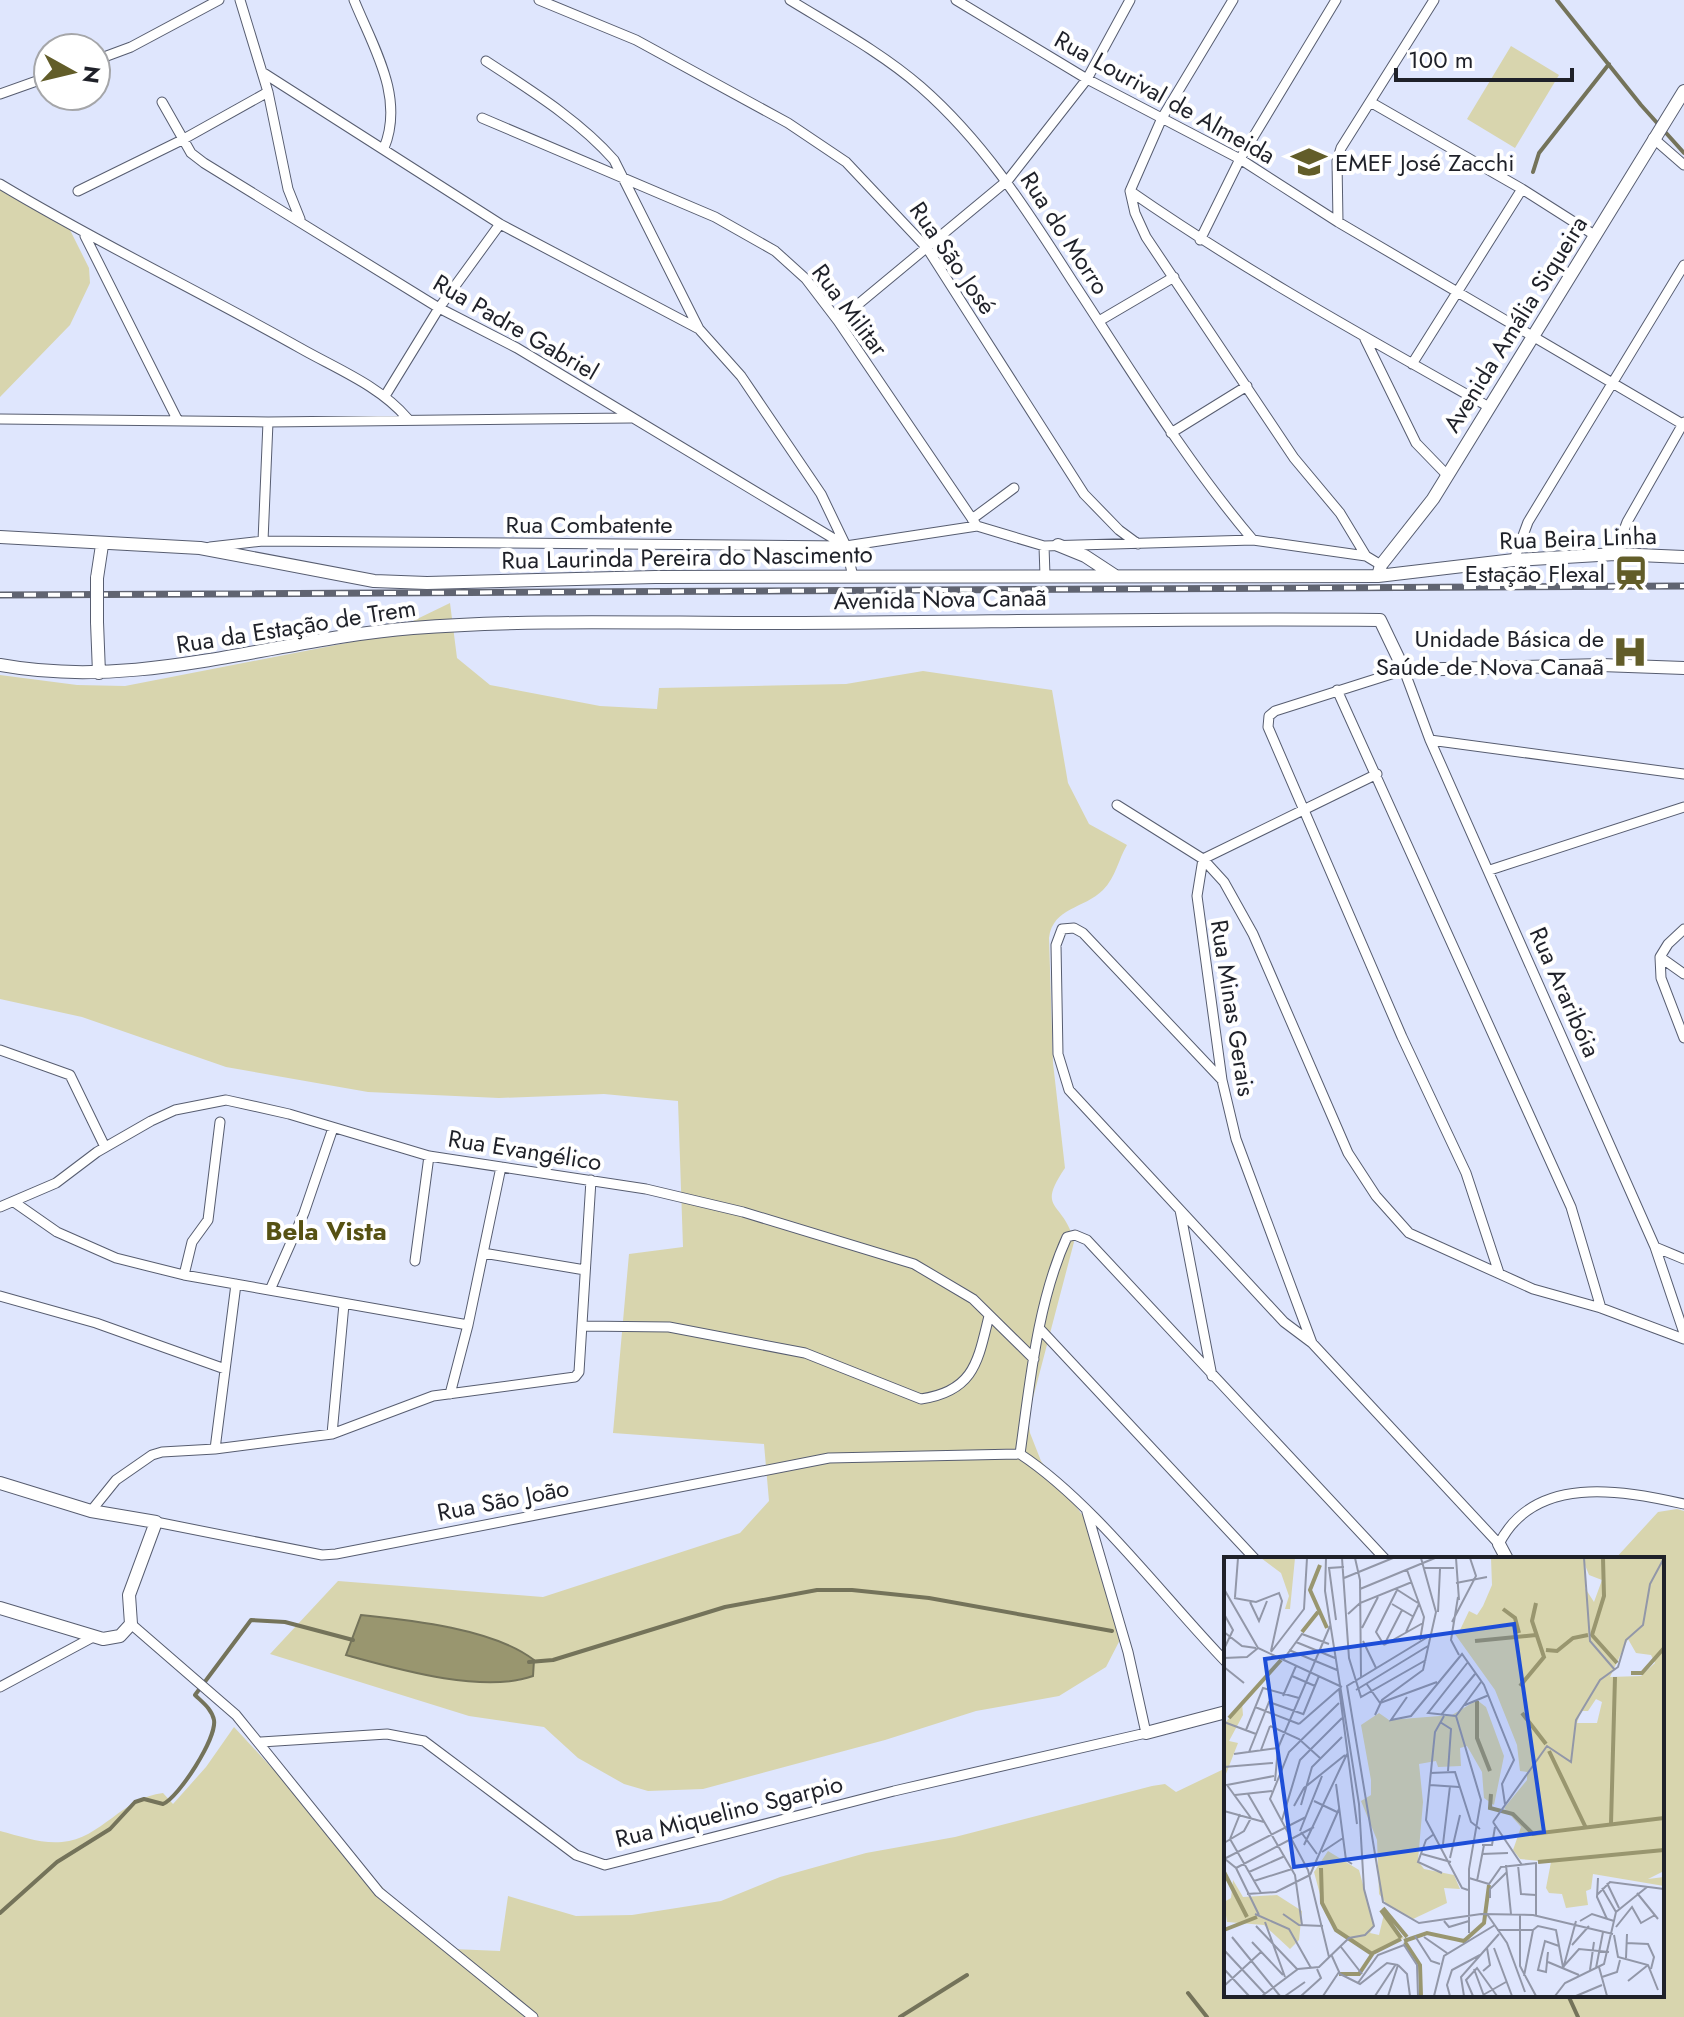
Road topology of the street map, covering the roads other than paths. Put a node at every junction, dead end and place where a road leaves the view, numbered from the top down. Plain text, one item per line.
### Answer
1 (219, 0) edge
2 (240, 0) edge
3 (354, 0) edge
4 (539, 0) edge
5 (790, 0) edge
6 (1130, 0) edge
7 (1233, 0) edge
8 (1336, 0) edge
9 (1434, 0) edge
10 (959, 1) edge
11 (112, 54) edge
12 (486, 61) dead end
13 (262, 72) junction
14 (1087, 79) junction
15 (32, 83) edge
16 (1684, 91) edge
17 (268, 92) junction
18 (0, 94) edge
19 (162, 102) dead end
20 (1372, 103) junction
21 (482, 118) dead end
22 (1162, 118) junction
23 (1654, 136) junction
24 (182, 140) junction
25 (384, 148) junction
26 (1240, 159) junction
27 (1684, 165) edge
28 (624, 180) junction
29 (1008, 180) junction
30 (0, 184) edge
31 (1522, 189) junction
32 (78, 191) dead end
33 (1130, 191) junction
34 (300, 219) junction
35 (1338, 222) junction
36 (500, 224) junction
37 (84, 235) junction
38 (1596, 236) junction
39 (1200, 240) junction
40 (927, 248) junction
41 (1684, 265) edge
42 (1174, 277) junction
43 (1455, 291) junction
44 (439, 308) junction
45 (838, 321) junction
46 (1099, 321) junction
47 (699, 329) junction
48 (1533, 336) junction
49 (1365, 339) junction
50 (1412, 364) junction
51 (1610, 382) junction
52 (1247, 386) junction
53 (385, 396) junction
54 (1489, 407) junction
55 (407, 418) junction
56 (631, 418) junction
57 (0, 419) edge
58 (177, 419) junction
59 (268, 422) junction
60 (1684, 424) edge
61 (1171, 433) junction
62 (1447, 475) junction
63 (1014, 488) dead end
64 (975, 522) junction
65 (0, 537) edge
66 (1253, 540) junction
67 (263, 541) junction
68 (102, 545) junction
69 (1058, 545) junction
70 (1140, 545) junction
71 (846, 546) junction
72 (1044, 546) junction
73 (200, 548) junction
74 (1615, 554) junction
75 (1366, 556) junction
76 (1684, 557) edge
77 (1514, 560) junction
78 (1379, 571) junction
79 (1114, 575) junction
80 (1045, 576) junction
81 (853, 577) junction
82 (500, 624) joint
83 (0, 665) edge
84 (1684, 668) edge
85 (1404, 670) junction
86 (99, 673) junction
87 (1337, 690) junction
88 (1430, 740) junction
89 (1377, 774) junction
90 (1684, 774) edge
91 (1117, 805) dead end
92 (1684, 807) edge
93 (1304, 810) junction
94 (1203, 859) junction
95 (1490, 870) junction
96 (1684, 929) edge
97 (1660, 957) junction
98 (1684, 974) edge
99 (1684, 1038) edge
100 (0, 1050) edge
101 (1222, 1080) junction
102 (220, 1122) dead end
103 (333, 1128) junction
104 (105, 1147) junction
105 (429, 1156) junction
106 (501, 1167) junction
107 (591, 1180) junction
108 (5, 1204) edge
109 (1180, 1210) junction
110 (1655, 1247) junction
111 (483, 1253) junction
112 (1684, 1259) edge
113 (415, 1261) dead end
114 (585, 1270) junction
115 (1499, 1273) junction
116 (184, 1275) junction
117 (236, 1284) junction
118 (270, 1290) junction
119 (0, 1296) edge
120 (344, 1304) junction
121 (1601, 1308) junction
122 (989, 1316) junction
123 (468, 1325) junction
124 (582, 1326) junction
125 (1041, 1330) junction
126 (1684, 1333) edge
127 (1684, 1339) edge
128 (1312, 1343) junction
129 (1034, 1359) junction
130 (225, 1369) junction
131 (1212, 1377) junction
132 (450, 1394) junction
133 (332, 1434) junction
134 (215, 1449) junction
135 (1020, 1454) junction
136 (0, 1483) edge
137 (1683, 1503) edge
138 (91, 1511) junction
139 (1087, 1512) junction
140 (156, 1522) junction
141 (1499, 1544) junction
142 (1253, 1557) edge
143 (1383, 1557) edge
144 (1506, 1557) edge
145 (0, 1608) edge
146 (131, 1624) junction
147 (95, 1636) junction
148 (1224, 1660) edge
149 (0, 1687) edge
150 (1224, 1713) edge
151 (1146, 1733) junction
152 (261, 1742) junction
153 (533, 2017) edge

1 - 11 street
2 - 13 street
3 - 25 street
4 - 40 street, Rua São José
5 - 29 street, Rua do Morro
6 - 14 street
7 - 22 street
8 - 26 street
9 - 20 street
10 - 14 street, Rua Lourival de Almeida
12 - 28 street
13 - 17 street
13 - 25 street
14 - 22 street, Rua Lourival de Almeida
14 - 29 street
15 - 18 street
16 - 23 street, Avenida Amália Siqueira
17 - 24 street
17 - 34 street
19 - 24 street, Rua Padre Gabriel
20 - 31 street
20 - 35 street
21 - 28 street, Rua Militar
22 - 26 street, Rua Lourival de Almeida
22 - 33 street
23 - 27 street
23 - 38 street, Avenida Amália Siqueira
24 - 32 street
24 - 34 street, Rua Padre Gabriel
25 - 36 street
26 - 35 street, Rua Lourival de Almeida
26 - 39 street
28 - 45 street, Rua Militar
28 - 47 street
29 - 40 street
29 - 46 street, Rua do Morro
30 - 37 street
31 - 38 street
31 - 43 street
33 - 39 street
33 - 42 street
34 - 44 street, Rua Padre Gabriel
35 - 43 street, Rua Lourival de Almeida
36 - 44 street
36 - 47 street
37 - 53 street
37 - 58 street
38 - 48 street, Avenida Amália Siqueira
39 - 49 street
40 - 45 street
40 - 70 street, Rua São José
41 - 51 street
42 - 46 street
42 - 52 street
43 - 48 street, Rua Lourival de Almeida
43 - 50 street
44 - 53 street
44 - 56 street, Rua Padre Gabriel
45 - 64 street, Rua Militar
46 - 61 street, Rua do Morro
47 - 71 street
48 - 51 street, Rua Lourival de Almeida
48 - 54 street, Avenida Amália Siqueira
49 - 50 street
49 - 62 street
50 - 54 street
51 - 60 street, Rua Lourival de Almeida
51 - 77 street
52 - 61 street
52 - 75 street
53 - 55 street
54 - 62 street, Avenida Amália Siqueira
55 - 56 street
55 - 59 street
56 - 71 street, Rua Padre Gabriel
57 - 58 street
58 - 59 street
59 - 67 street
60 - 74 street
61 - 66 street, Rua do Morro
62 - 78 street, Avenida Amália Siqueira
63 - 64 street
64 - 71 street, Rua Combatente
64 - 72 street
65 - 68 street, Rua Laurinda Pereira do Nascimento
66 - 70 street
66 - 75 street
67 - 71 street, Rua Combatente
67 - 73 street, Rua Combatente
68 - 73 street, Rua Laurinda Pereira do Nascimento
68 - 86 street, bridge
69 - 70 street
69 - 72 street
69 - 79 street
71 - 81 street
72 - 80 street
73 - 81 street, Rua Laurinda Pereira do Nascimento
74 - 76 street, Rua Beira Linha
74 - 77 street, Rua Beira Linha
75 - 78 street
77 - 78 street, Rua Beira Linha
78 - 79 street, Rua Laurinda Pereira do Nascimento
79 - 80 street, Rua Laurinda Pereira do Nascimento
80 - 81 street, Rua Laurinda Pereira do Nascimento
82 - 85 street, Avenida Nova Canaã
82 - 86 street, Rua da Estação de Trem
83 - 86 street, Rua da Estação de Trem
84 - 85 street
85 - 87 street
85 - 88 street, Rua Araribóia
87 - 89 street
87 - 93 street
88 - 90 street
88 - 95 street, Rua Araribóia
89 - 93 street
89 - 121 street
91 - 94 street
92 - 95 street
93 - 94 street
93 - 115 street
94 - 101 street, Rua Minas Gerais
94 - 115 street
95 - 110 street, Rua Araribóia
96 - 97 street
97 - 98 street
97 - 99 street
100 - 104 street
101 - 109 street
101 - 128 street, Rua Minas Gerais
102 - 116 street
103 - 104 street, Rua Evangélico
103 - 105 street, Rua Evangélico
103 - 118 street
104 - 108 street, Rua Evangélico
105 - 106 street, Rua Evangélico
105 - 113 street
106 - 107 street, Rua Evangélico
106 - 111 street
107 - 114 street
107 - 122 street, Rua Evangélico
108 - 116 street
109 - 128 street
109 - 131 street
110 - 112 street
110 - 126 street, Rua Araribóia
111 - 114 street
111 - 123 street
114 - 124 street
115 - 121 street
116 - 117 street
117 - 118 street
117 - 130 street
118 - 120 street
119 - 130 street
120 - 123 street
120 - 133 street
121 - 127 street
122 - 124 street
122 - 129 street, Rua Evangélico
123 - 132 street
124 - 132 street
125 - 129 street
125 - 131 street
125 - 142 street
128 - 141 street
129 - 135 street
130 - 134 street
131 - 143 street
132 - 133 street
133 - 134 street
134 - 138 street
135 - 139 street
135 - 140 street, Rua São João
136 - 138 street, Rua São João
137 - 141 street
138 - 140 street, Rua São João
139 - 148 street
139 - 151 street
140 - 146 street
141 - 144 street
145 - 147 street
146 - 147 street
146 - 152 street
147 - 149 street
150 - 151 street
151 - 152 street, Rua Miquelino Sgarpio
152 - 153 street

